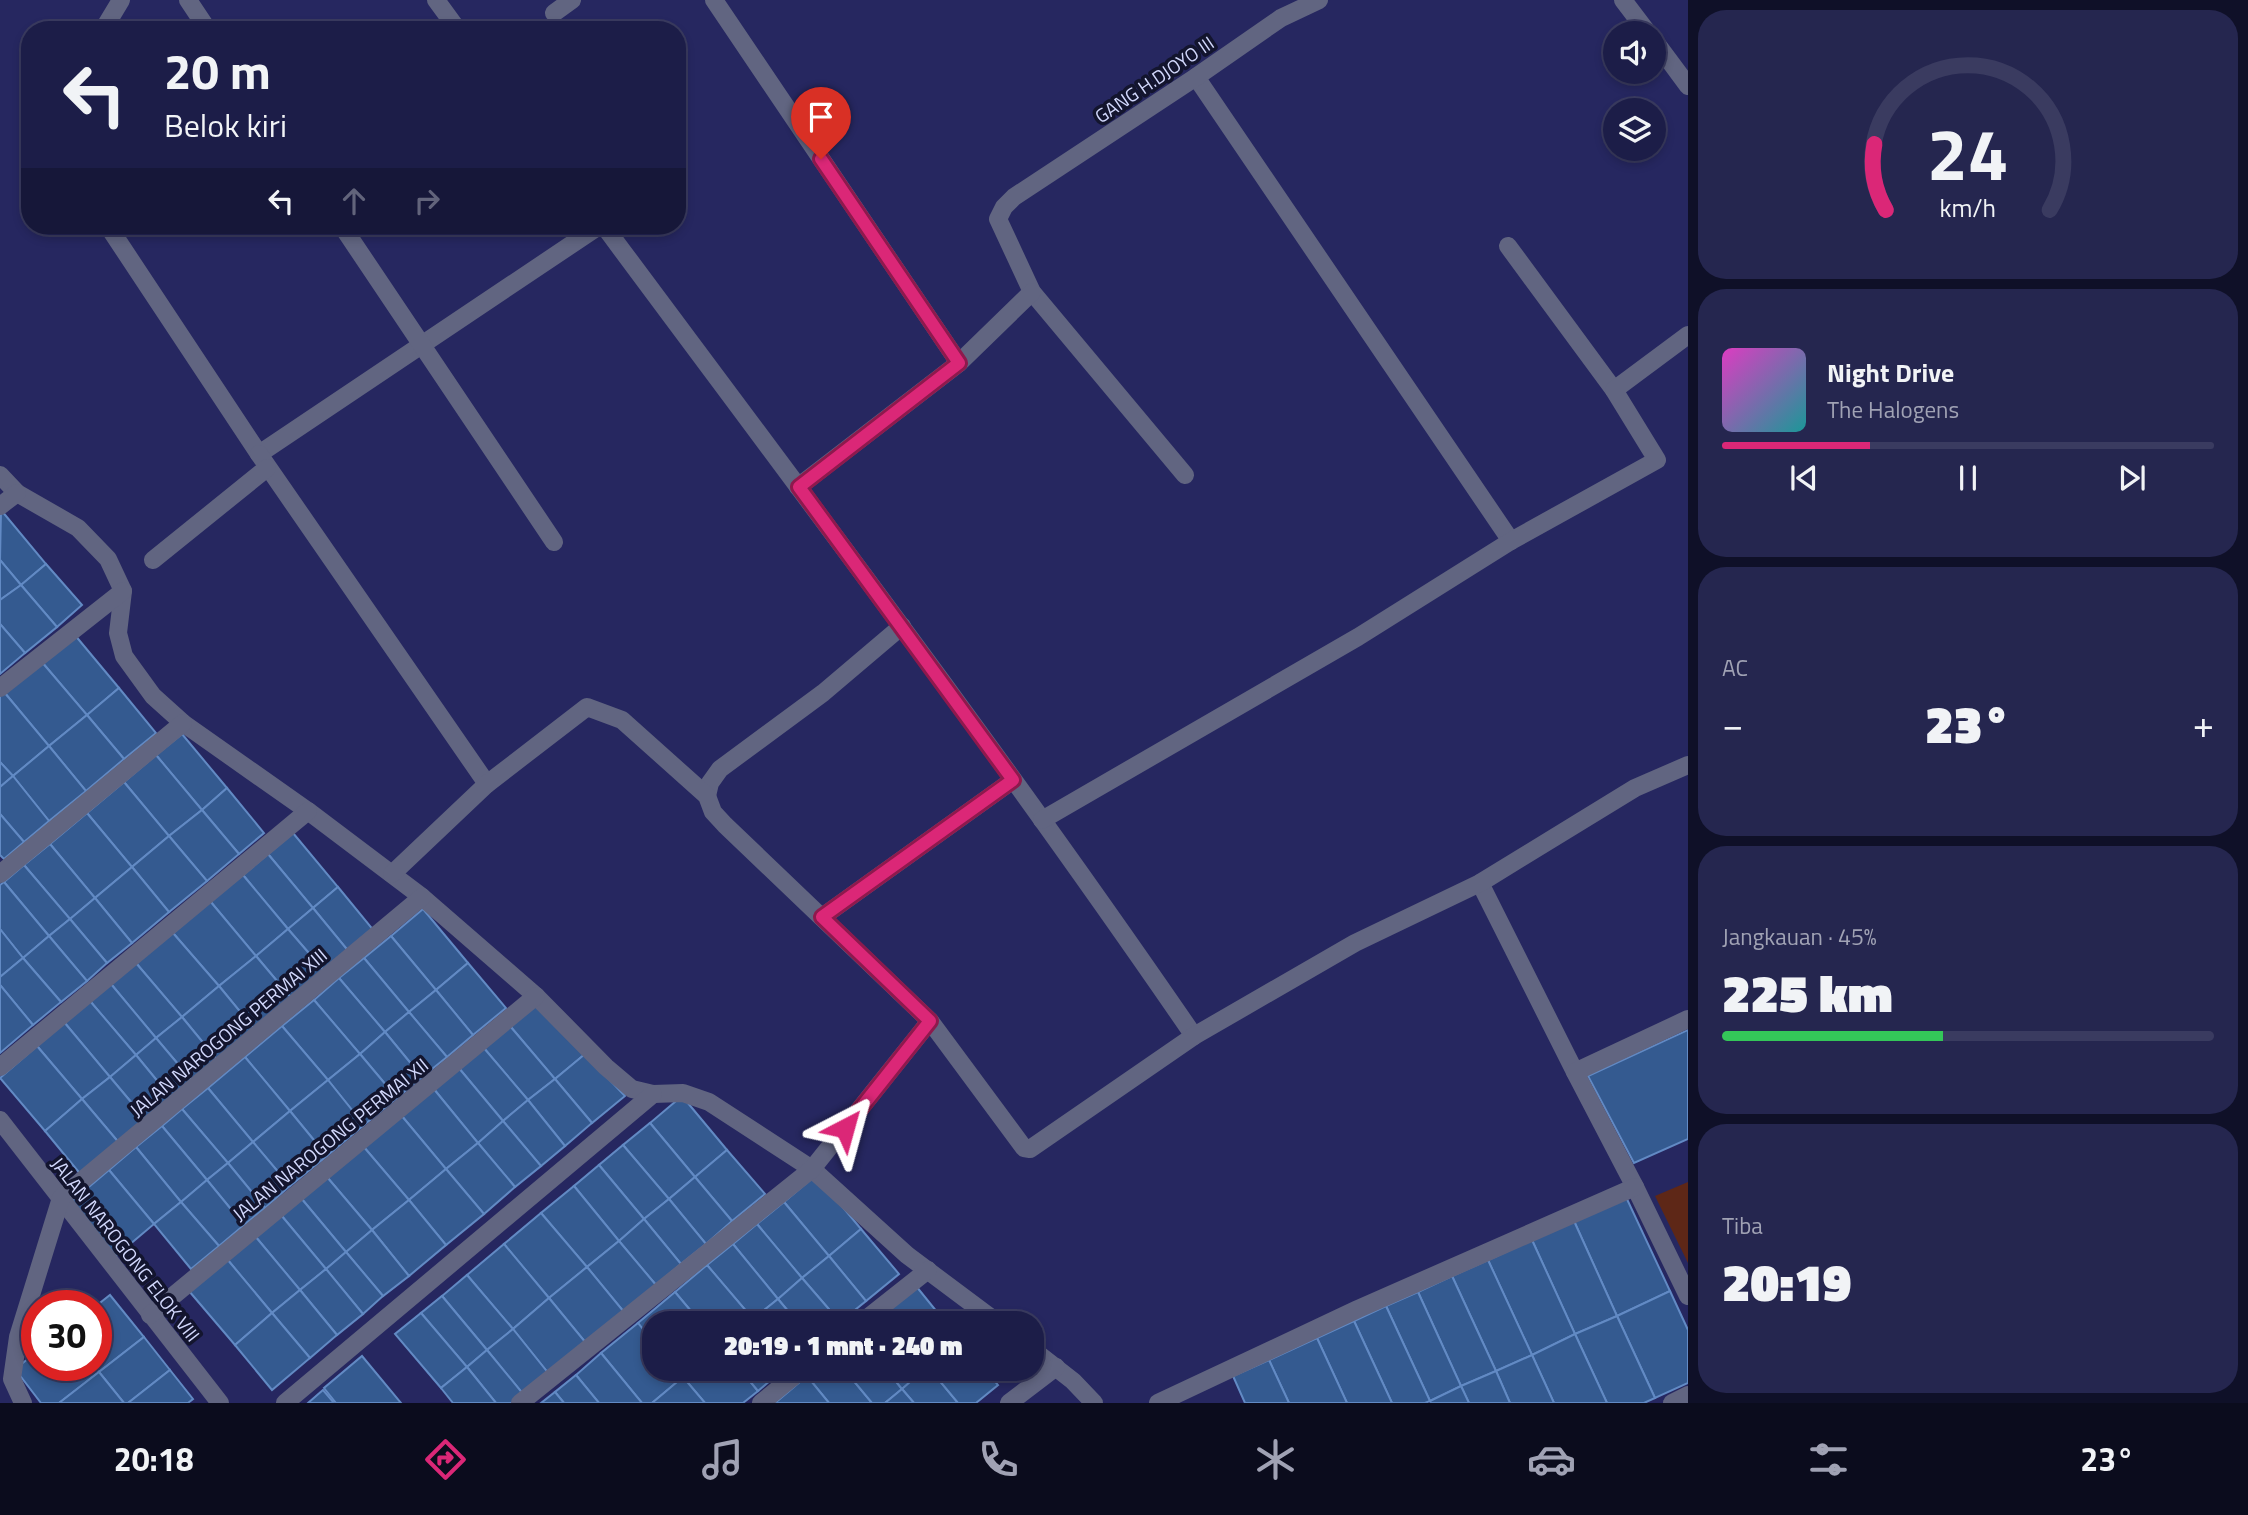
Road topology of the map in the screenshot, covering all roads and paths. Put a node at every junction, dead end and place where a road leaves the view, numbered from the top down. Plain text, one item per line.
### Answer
1 (121, 0) edge
2 (188, 0) edge
3 (436, 0) edge
4 (572, 0) edge
5 (714, 0) edge
6 (1319, 0) edge
7 (1623, 0) edge
8 (554, 13) dead end
9 (108, 21) edge
10 (202, 21) edge
11 (451, 21) edge
12 (1639, 21) edge
13 (1666, 56) edge
14 (1196, 77) junction
15 (1688, 86) edge
16 (114, 235) edge
17 (348, 235) edge
18 (588, 235) edge
19 (609, 235) edge
20 (1508, 246) dead end
21 (1032, 292) junction
22 (1688, 335) edge
23 (423, 344) junction
24 (959, 363) junction
25 (1614, 390) junction
26 (263, 461) junction
27 (0, 475) edge
28 (1185, 475) dead end
29 (799, 487) junction
30 (17, 493) junction
31 (0, 506) edge
32 (1511, 541) junction
33 (554, 542) dead end
34 (153, 560) dead end
35 (124, 591) junction
36 (902, 626) junction
37 (0, 688) edge
38 (183, 723) junction
39 (1688, 765) edge
40 (1013, 780) junction
41 (487, 784) junction
42 (708, 796) junction
43 (308, 811) junction
44 (1042, 820) junction
45 (0, 874) edge
46 (392, 874) junction
47 (1480, 883) junction
48 (422, 897) junction
49 (822, 917) junction
50 (536, 996) junction
51 (1688, 1019) edge
52 (930, 1021) junction
53 (1194, 1036) junction
54 (0, 1067) edge
55 (1574, 1072) junction
56 (653, 1094) junction
57 (0, 1120) edge
58 (812, 1169) junction
59 (1635, 1187) junction
60 (61, 1198) junction
61 (928, 1270) junction
62 (1688, 1296) edge
63 (877, 1311) edge
64 (982, 1311) edge
65 (149, 1315) junction
66 (1044, 1358) edge
67 (1056, 1367) junction
68 (788, 1381) edge
69 (1688, 1395) edge
70 (23, 1403) edge
71 (220, 1403) edge
72 (285, 1403) edge
73 (520, 1403) edge
74 (761, 1403) edge
75 (1009, 1403) edge
76 (1094, 1403) edge
77 (1158, 1403) edge
78 (1672, 1403) edge

1 - 9 street
2 - 10 street
3 - 11 street
4 - 8 street
5 - 24 street
6 - 14 street, GANG H.DJOYO III
7 - 12 street
13 - 15 street
14 - 21 street, GANG H.DJOYO III
14 - 32 street
16 - 26 street
17 - 23 street
18 - 23 street
19 - 29 street
20 - 25 street
21 - 24 street
21 - 28 street
22 - 25 street
23 - 26 street
23 - 33 street
24 - 29 street
25 - 32 street
26 - 34 street
26 - 41 street
27 - 30 street
29 - 36 street
30 - 31 street
30 - 35 street
32 - 44 street
35 - 37 street
35 - 38 street
36 - 40 street
36 - 42 street
38 - 43 street
38 - 45 street
39 - 47 street
40 - 44 street
40 - 49 street
41 - 42 street
41 - 46 street
42 - 49 street
43 - 46 street
43 - 54 street
44 - 53 street
46 - 48 street
47 - 53 street
47 - 55 street
48 - 50 street
48 - 60 street, JALAN NAROGONG PERMAI XIII
49 - 52 street
50 - 56 street
50 - 65 street, JALAN NAROGONG PERMAI XII
51 - 55 street
52 - 53 street
52 - 58 street
55 - 59 street
56 - 58 street
56 - 72 street
57 - 60 street, JALAN NAROGONG ELOK VIII
58 - 61 street
58 - 73 street
59 - 62 street
59 - 77 street
60 - 65 street, JALAN NAROGONG ELOK VIII
60 - 70 street
61 - 63 street
61 - 64 street
65 - 71 street, JALAN NAROGONG ELOK VIII
66 - 67 street
67 - 75 street
67 - 76 street
68 - 74 street
69 - 78 street

